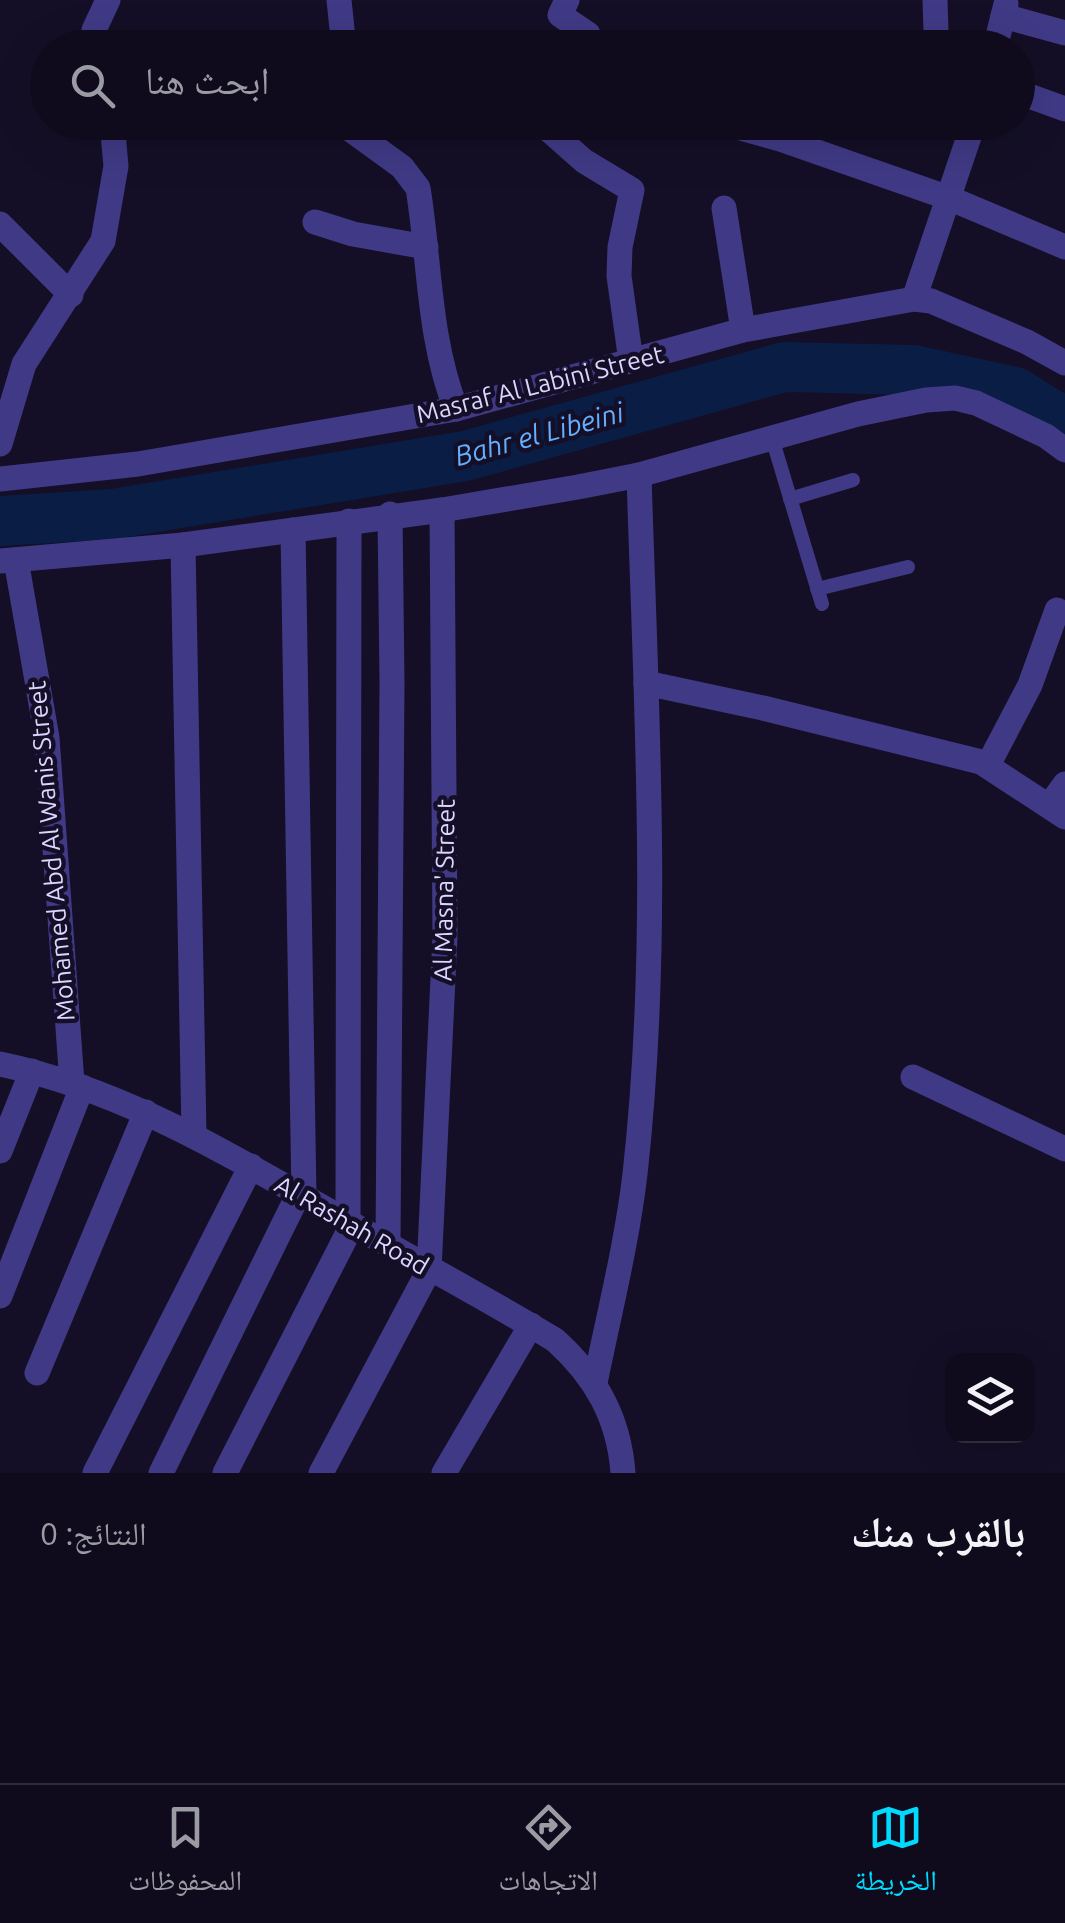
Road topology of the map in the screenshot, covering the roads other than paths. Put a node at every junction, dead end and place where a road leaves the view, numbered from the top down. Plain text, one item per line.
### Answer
1 (108, 0) edge
2 (339, 0) edge
3 (567, 0) edge
4 (935, 0) edge
5 (1005, 8) edge
6 (94, 30) edge
7 (342, 30) edge
8 (582, 30) edge
9 (936, 30) edge
10 (1065, 34) edge
11 (1035, 98) edge
12 (1065, 109) edge
13 (114, 140) edge
14 (366, 140) edge
15 (561, 140) edge
16 (783, 140) edge
17 (968, 140) edge
18 (948, 198) junction
19 (724, 208) dead end
20 (314, 222) dead end
21 (0, 224) edge
22 (426, 247) junction
23 (1065, 247) edge
24 (71, 295) junction
25 (914, 299) junction
26 (743, 330) junction
27 (631, 361) junction
28 (1065, 363) edge
29 (456, 408) junction
30 (772, 438) junction
31 (0, 444) edge
32 (1065, 450) edge
33 (640, 474) junction
34 (0, 480) edge
35 (852, 480) dead end
36 (790, 499) junction
37 (442, 510) junction
38 (390, 514) junction
39 (350, 521) junction
40 (292, 530) junction
41 (183, 546) junction
42 (8, 560) edge
43 (908, 567) dead end
44 (818, 588) junction
45 (822, 604) dead end
46 (1057, 610) dead end
47 (646, 683) junction
48 (988, 765) junction
49 (1065, 784) edge
50 (1057, 812) edge
51 (0, 1064) edge
52 (32, 1071) junction
53 (914, 1077) dead end
54 (77, 1085) junction
55 (146, 1112) junction
56 (194, 1134) junction
57 (1065, 1150) edge
58 (0, 1151) edge
59 (251, 1166) junction
60 (302, 1196) junction
61 (350, 1223) junction
62 (388, 1244) junction
63 (430, 1270) junction
64 (0, 1296) edge
65 (530, 1325) junction
66 (37, 1374) dead end
67 (596, 1383) junction
68 (95, 1473) edge
69 (161, 1473) edge
70 (225, 1473) edge
71 (321, 1473) edge
72 (444, 1473) edge
73 (623, 1473) edge

1 - 6 street
2 - 7 street
3 - 8 street
4 - 9 street
5 - 10 street
11 - 12 street
13 - 24 street
14 - 22 street
15 - 27 street
16 - 18 street
17 - 18 street
18 - 23 street
18 - 25 street
19 - 26 street
20 - 22 street
21 - 24 street
22 - 29 street
24 - 31 street
25 - 26 street, Masraf Al Labini Street
25 - 28 street, Masraf Al Labini Street
26 - 27 street, Masraf Al Labini Street
27 - 29 street, Masraf Al Labini Street
29 - 34 street, Masraf Al Labini Street
30 - 32 street
30 - 33 street
30 - 36 lane
33 - 37 street
33 - 47 street
35 - 36 lane
36 - 44 lane
37 - 38 street
37 - 63 street, Al Masna' Street
38 - 39 street
38 - 62 street
39 - 40 street
39 - 61 street
40 - 41 street
40 - 60 street
41 - 42 street
41 - 56 street
42 - 54 street, Mohamed Abd Al Wanis Street
43 - 44 lane
44 - 45 lane
46 - 48 street
47 - 48 street
47 - 67 street
48 - 50 street
49 - 50 street
51 - 52 street, Al Rashah Road
52 - 54 street, Al Rashah Road
52 - 58 street
53 - 57 street
54 - 55 street, Al Rashah Road
54 - 64 street
55 - 56 street, Al Rashah Road
55 - 66 street
56 - 59 street, Al Rashah Road
59 - 60 street, Al Rashah Road
59 - 68 street
60 - 61 street, Al Rashah Road
60 - 69 street
61 - 62 street, Al Rashah Road
61 - 70 street
62 - 63 street, Al Rashah Road
63 - 65 street, Al Rashah Road
63 - 71 street
65 - 67 street, Al Rashah Road
65 - 72 street
67 - 73 street, Al Rashah Road

